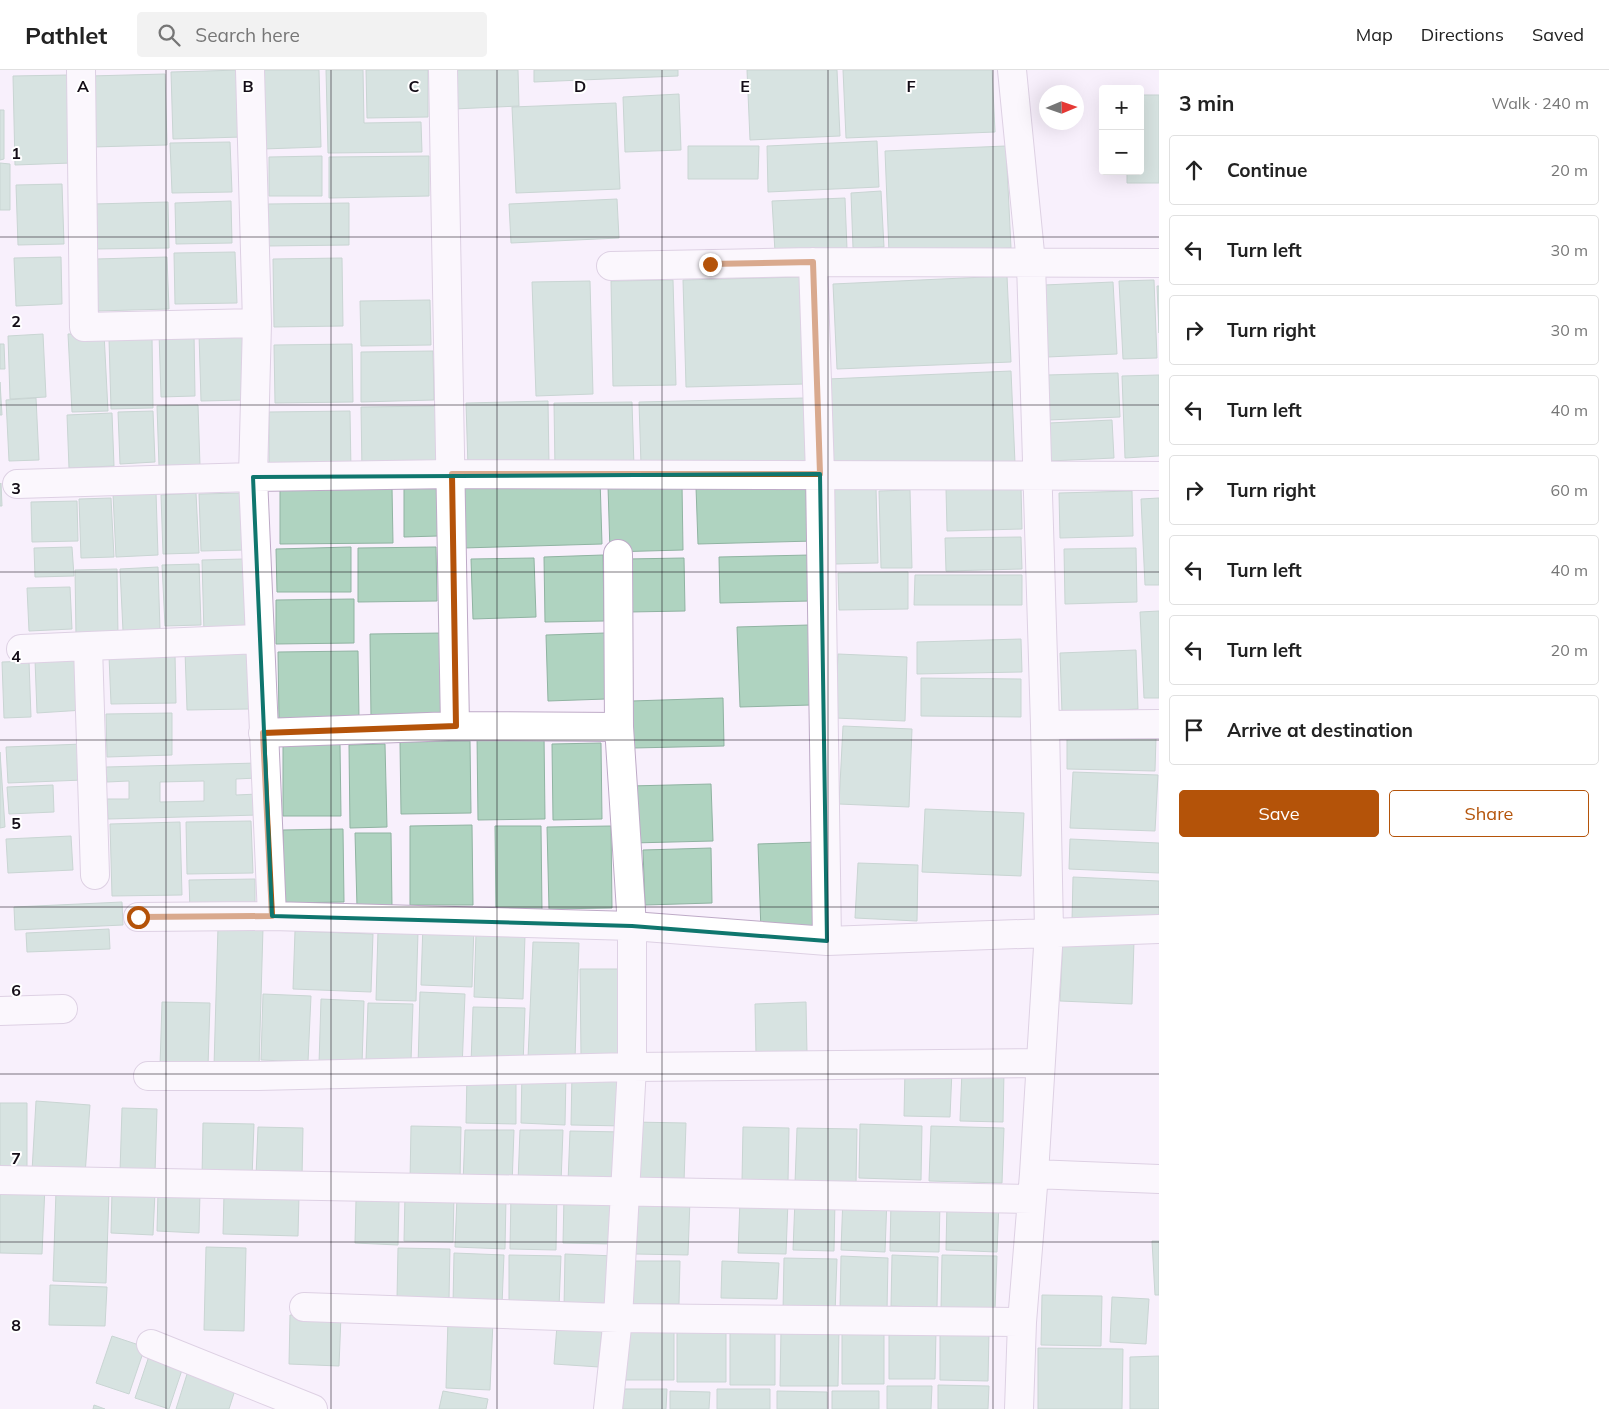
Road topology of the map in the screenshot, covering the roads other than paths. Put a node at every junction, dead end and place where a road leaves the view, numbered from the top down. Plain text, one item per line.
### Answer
1 (80, 70) edge
2 (250, 70) edge
3 (443, 70) edge
4 (1012, 70) edge
5 (813, 262) junction
6 (1031, 263) junction
7 (1159, 264) edge
8 (611, 266) dead end
9 (257, 323) junction
10 (452, 474) junction
11 (820, 474) junction
12 (1037, 476) junction
13 (1159, 476) edge
14 (253, 477) junction
15 (17, 484) dead end
16 (618, 554) dead end
17 (259, 638) junction
18 (88, 646) junction
19 (21, 649) dead end
20 (1159, 724) edge
21 (1045, 725) junction
22 (456, 726) junction
23 (619, 727) junction
24 (263, 733) junction
25 (95, 875) dead end
26 (272, 916) junction
27 (138, 917) dead end
28 (632, 926) junction
29 (1159, 929) edge
30 (1048, 931) junction
31 (827, 941) junction
32 (63, 1009) dead end
33 (0, 1011) edge
34 (1039, 1063) junction
35 (632, 1067) junction
36 (148, 1076) dead end
37 (1159, 1179) edge
38 (0, 1180) edge
39 (1033, 1186) junction
40 (626, 1191) junction
41 (304, 1307) dead end
42 (618, 1318) junction
43 (1022, 1322) junction
44 (151, 1344) dead end
45 (313, 1409) edge
46 (608, 1409) edge
47 (1020, 1409) edge

1 - 9 street
2 - 9 street
3 - 10 street
4 - 6 street
5 - 6 street
5 - 8 street
5 - 11 street
6 - 7 street
6 - 12 street
9 - 14 street
10 - 11 street
10 - 14 street
10 - 22 street
11 - 12 street
11 - 31 street
12 - 13 street
12 - 21 street
14 - 15 street
14 - 17 street
16 - 23 street
17 - 18 street
17 - 24 street
18 - 19 street
18 - 25 street
20 - 21 street
21 - 30 street
22 - 23 street
22 - 24 street
23 - 28 street
24 - 26 street
26 - 27 street
26 - 28 street
28 - 31 street
28 - 35 street
29 - 30 street
30 - 31 street
30 - 34 street
32 - 33 street
34 - 35 street
34 - 39 street
35 - 36 street
35 - 40 street
37 - 39 street
38 - 40 street
39 - 40 street
39 - 43 street
40 - 42 street
41 - 42 street
42 - 43 street
42 - 46 street
43 - 47 street
44 - 45 street

